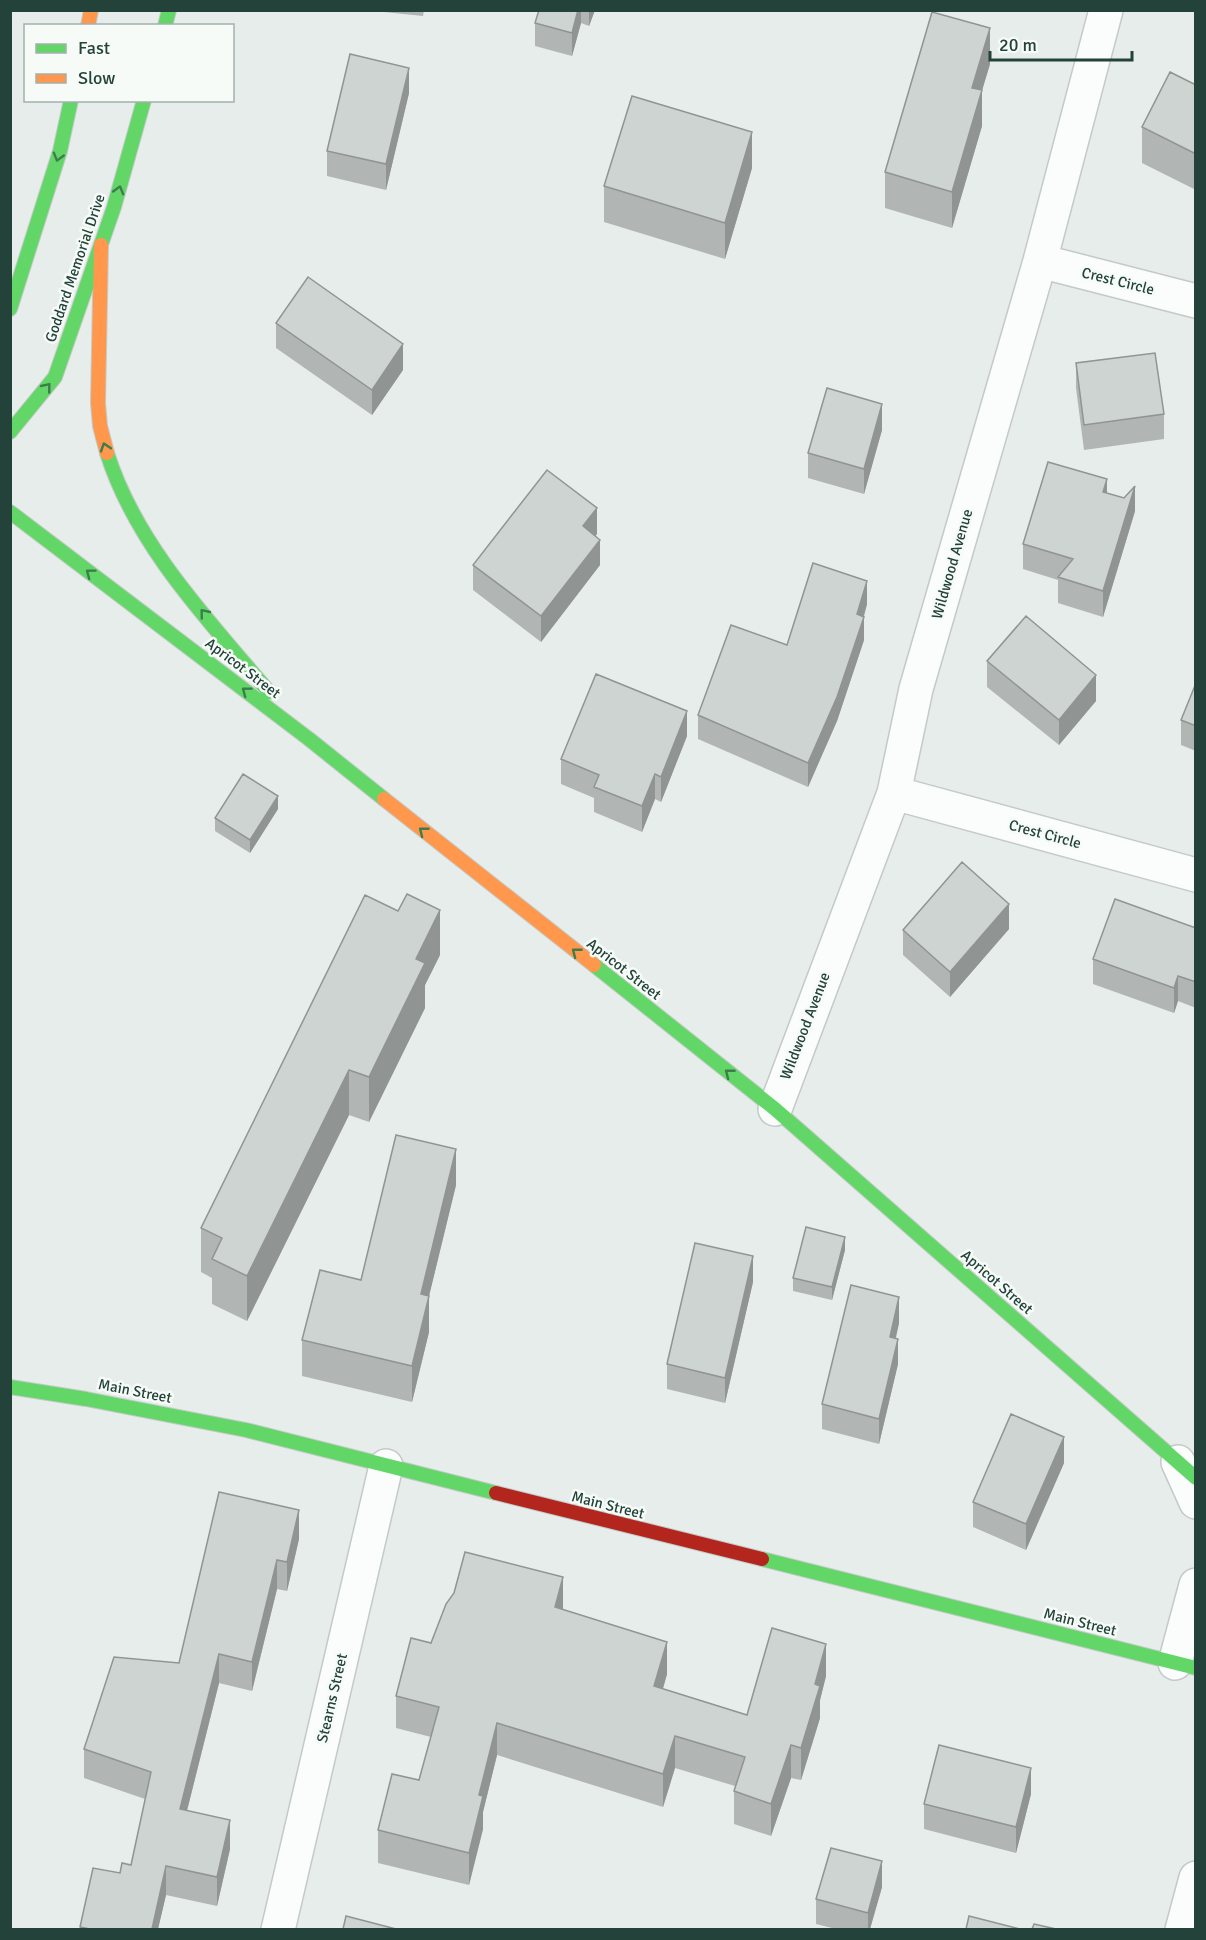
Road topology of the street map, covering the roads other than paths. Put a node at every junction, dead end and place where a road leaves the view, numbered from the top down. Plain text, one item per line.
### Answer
1 (1106, 10) edge
2 (71, 102) edge
3 (143, 102) edge
4 (101, 245) junction
5 (1040, 261) junction
6 (1196, 301) edge
7 (10, 309) edge
8 (10, 432) edge
9 (10, 512) edge
10 (309, 739) junction
11 (894, 793) junction
12 (1196, 875) edge
13 (775, 1109) junction
14 (10, 1387) edge
15 (386, 1466) junction
16 (1187, 1470) edge
17 (1196, 1502) edge
18 (1196, 1585) edge
19 (1185, 1665) edge
20 (1196, 1878) edge
21 (278, 1929) edge
22 (1182, 1929) edge

1 - 5 street, Wildwood Avenue
2 -> 7 main road
4 -> 3 main road, Goddard Memorial Drive
8 -> 4 main road, Goddard Memorial Drive
10 -> 4 main road
5 - 6 street, Crest Circle
5 - 11 street, Wildwood Avenue
10 -> 9 main road, Apricot Street
13 -> 10 main road, Apricot Street
11 - 12 street, Crest Circle
11 - 13 street, Wildwood Avenue
13 - 16 main road, Apricot Street
14 - 15 main road, Main Street
15 - 19 main road, Main Street
15 - 21 street, Stearns Street
16 - 17 street
18 - 19 street
20 - 22 street

